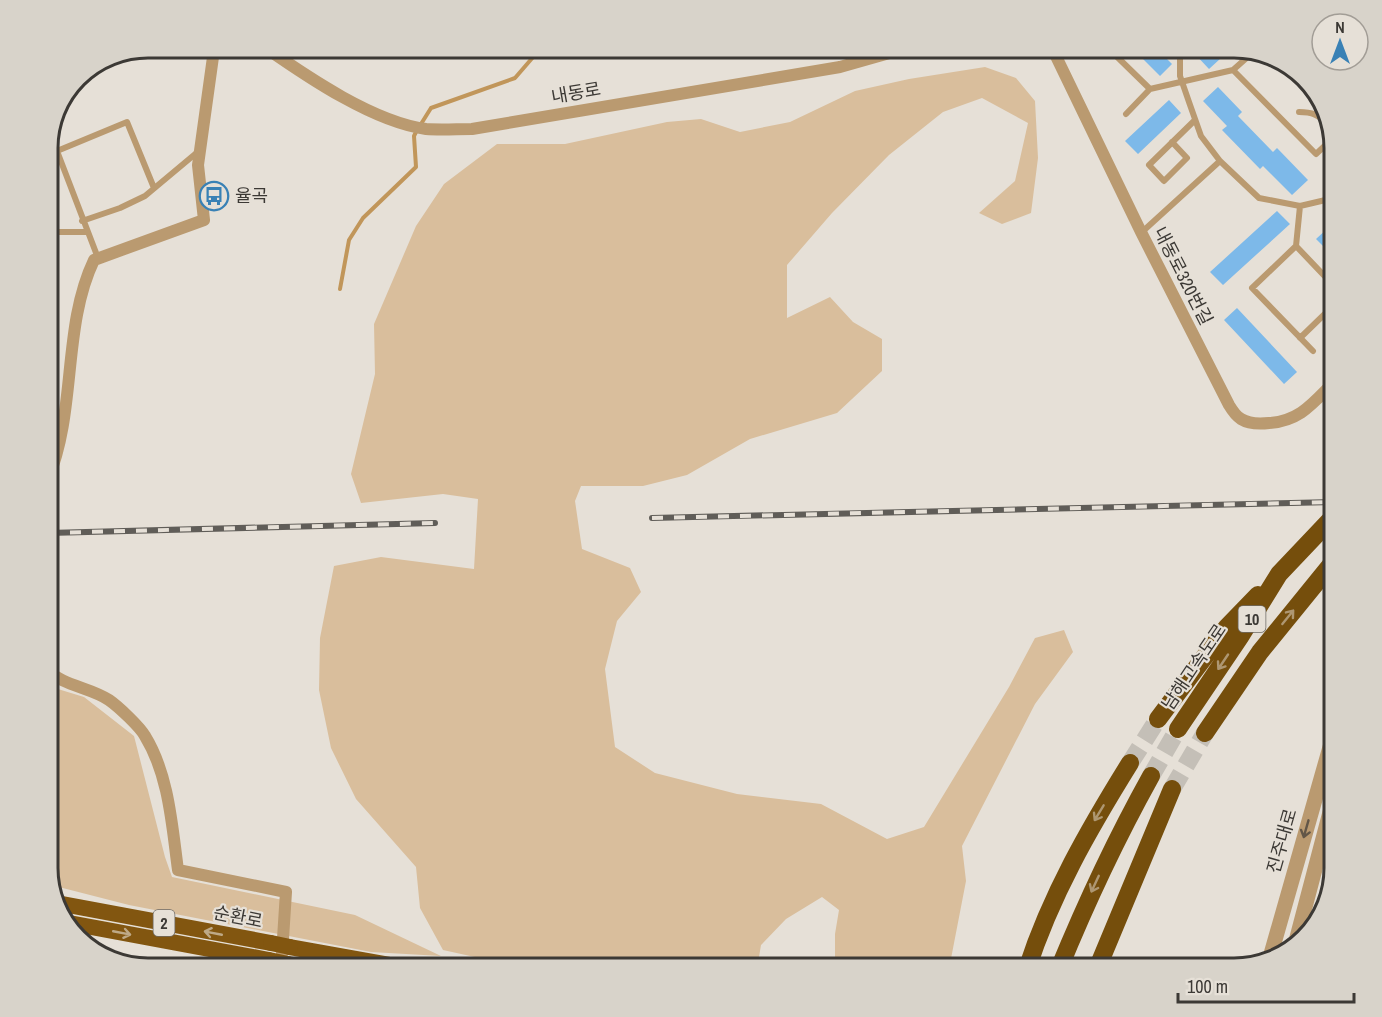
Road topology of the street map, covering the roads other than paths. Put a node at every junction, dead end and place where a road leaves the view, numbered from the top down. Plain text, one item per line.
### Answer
1 (213, 58) edge
2 (282, 58) edge
3 (872, 58) edge
4 (1057, 58) edge
5 (1118, 58) edge
6 (1180, 58) edge
7 (1245, 59) edge
8 (1233, 70) junction
9 (1182, 82) junction
10 (1150, 89) junction
11 (1299, 112) dead end
12 (1126, 114) dead end
13 (1316, 114) edge
14 (1195, 120) junction
15 (1172, 142) junction
16 (1324, 147) edge
17 (59, 150) edge
18 (201, 150) junction
19 (59, 157) edge
20 (1221, 161) junction
21 (154, 188) junction
22 (1324, 200) edge
23 (1300, 206) junction
24 (82, 220) junction
25 (59, 232) edge
26 (87, 232) junction
27 (1141, 232) junction
28 (1296, 246) junction
29 (98, 259) junction
30 (1324, 275) edge
31 (1324, 315) edge
32 (1300, 338) junction
33 (1313, 351) dead end
34 (1324, 392) edge
35 (59, 449) edge
36 (1324, 527) edge
37 (1324, 573) edge
38 (1279, 574) junction
39 (59, 678) edge
40 (1158, 719) tunnel mouth
41 (1178, 729) tunnel mouth
42 (1204, 733) tunnel mouth
43 (1130, 763) tunnel mouth
44 (1324, 768) edge
45 (1151, 776) tunnel mouth
46 (1172, 789) tunnel mouth
47 (1324, 835) edge
48 (67, 905) edge
49 (78, 924) edge
50 (1299, 930) edge
51 (1272, 949) edge
52 (280, 957) edge
53 (1031, 958) edge
54 (1063, 958) edge
55 (1102, 958) edge

1 - 18 street
2 - 3 street, 내동로
4 - 27 street, 내동로320번길
5 - 10 lane
6 - 9 lane
7 - 8 lane
8 - 9 lane
8 - 16 lane
9 - 10 lane
9 - 14 lane
10 - 12 lane
11 - 13 lane
14 - 15 lane
14 - 20 lane
15 - 15 lane
17 - 21 lane
18 - 21 lane
18 - 29 street
19 - 24 lane
20 - 23 lane
20 - 27 lane
21 - 24 lane
22 - 23 lane
23 - 28 lane
24 - 26 lane
25 - 26 lane
26 - 29 lane
27 - 34 street, 내동로320번길
28 - 30 lane
28 - 32 lane
29 - 35 street
31 - 32 lane
32 - 33 lane
36 - 38 highway, 남해고속도로 / 10
42 -> 37 highway, 10
38 - 40 highway
38 -> 41 highway, 남해고속도로 / 10
39 - 52 street
43 -> 53 highway
44 -> 51 street, 진주대로
45 -> 54 highway
46 - 55 highway
47 - 50 street, 진주대로
52 -> 48 highway, 순환로 / 2
49 -> 52 highway, 순환로 / 2

